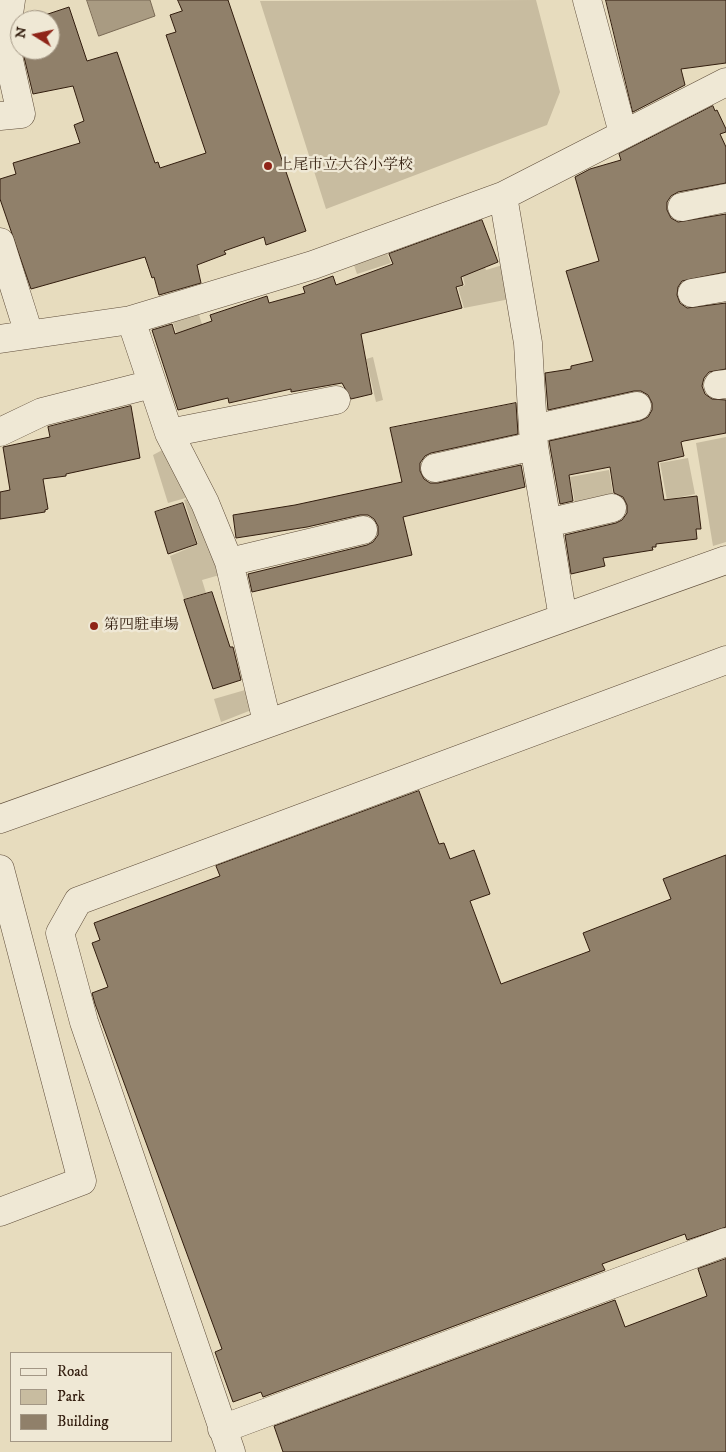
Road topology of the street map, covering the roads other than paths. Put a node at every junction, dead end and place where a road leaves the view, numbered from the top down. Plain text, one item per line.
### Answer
1 (10, 0) edge
2 (587, 0) edge
3 (726, 82) edge
4 (0, 116) edge
5 (623, 133) junction
6 (503, 196) junction
7 (726, 198) edge
8 (682, 207) dead end
9 (0, 242) edge
10 (726, 287) edge
11 (692, 293) dead end
12 (131, 320) junction
13 (29, 334) junction
14 (0, 339) edge
15 (152, 384) junction
16 (336, 400) dead end
17 (637, 406) dead end
18 (0, 432) edge
19 (169, 433) junction
20 (533, 438) junction
21 (435, 468) dead end
22 (612, 508) dead end
23 (547, 523) junction
24 (363, 530) dead end
25 (726, 560) edge
26 (229, 562) junction
27 (563, 618) junction
28 (726, 660) edge
29 (267, 722) junction
30 (0, 819) edge
31 (0, 869) edge
32 (0, 1212) edge
33 (726, 1242) edge
34 (227, 1441) edge

1 - 4 street
2 - 5 street
3 - 5 street
5 - 6 street
6 - 12 street
6 - 20 street
7 - 8 street
9 - 13 street
10 - 11 street
12 - 13 street
12 - 15 street
13 - 14 street
15 - 18 street
15 - 19 street
16 - 19 street
17 - 20 street
19 - 26 street
20 - 21 street
20 - 23 street
22 - 23 street
23 - 27 street
24 - 26 street
25 - 27 street
26 - 29 street
27 - 29 street
28 - 34 street
29 - 30 street
31 - 32 street
33 - 34 street

